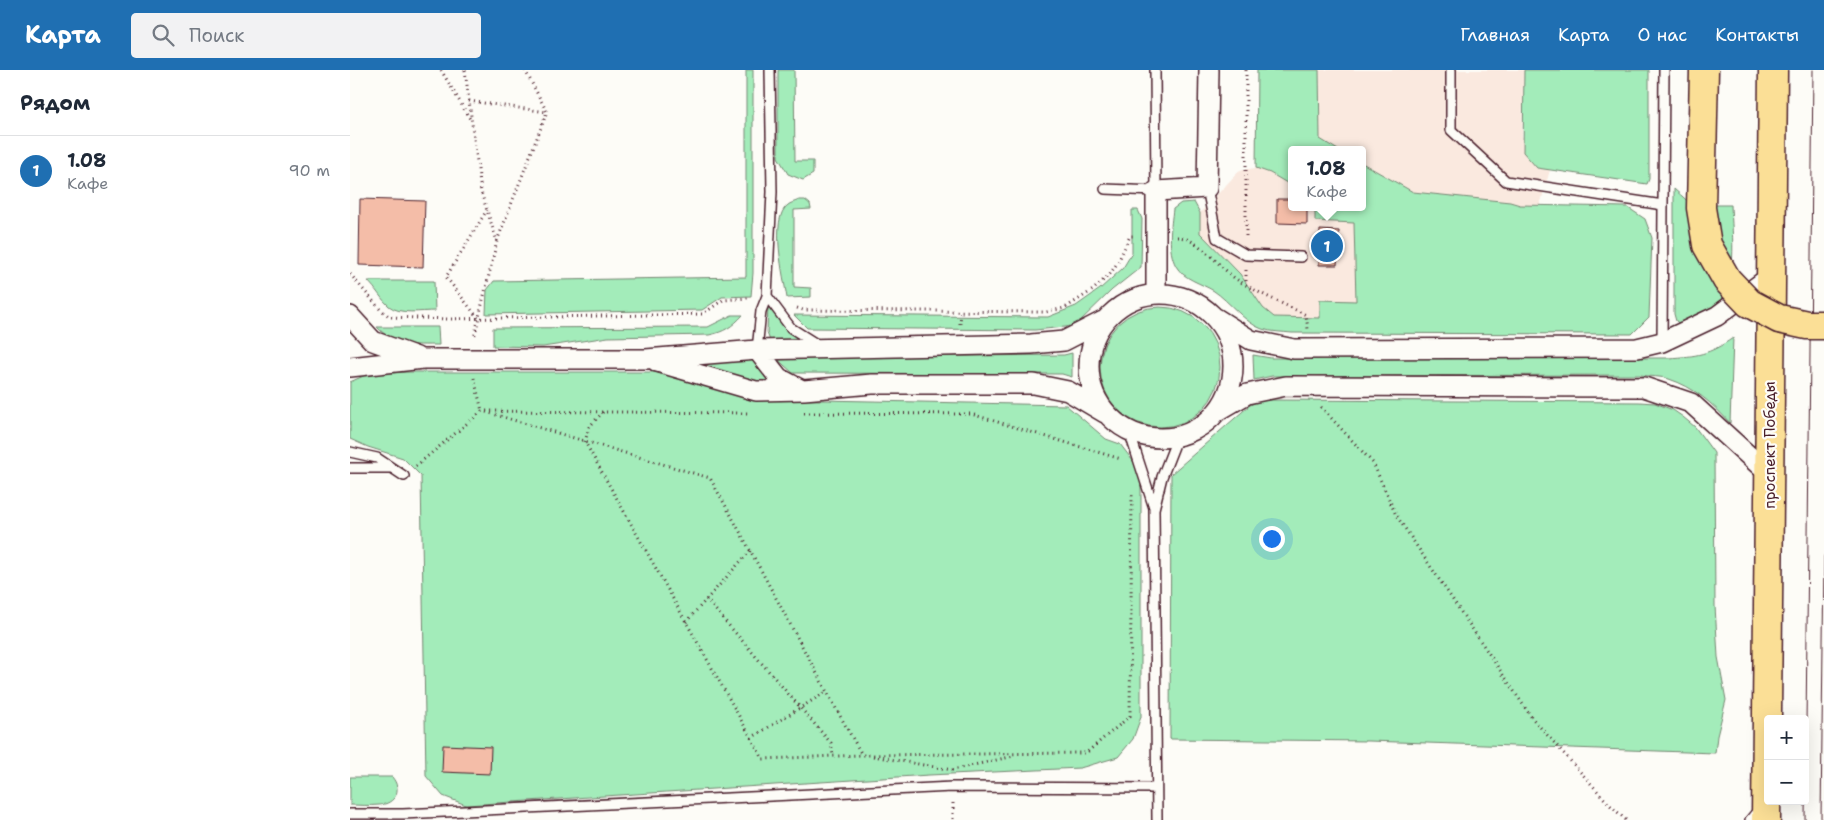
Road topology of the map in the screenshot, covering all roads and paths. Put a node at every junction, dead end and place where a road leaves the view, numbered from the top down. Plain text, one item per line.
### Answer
1 (441, 70) edge
2 (464, 70) edge
3 (525, 70) edge
4 (770, 70) edge
5 (1155, 70) edge
6 (1209, 70) edge
7 (1246, 70) edge
8 (1451, 70) edge
9 (1664, 70) edge
10 (1704, 70) edge
11 (1774, 70) edge
12 (469, 100) junction
13 (547, 112) junction
14 (471, 121) junction
15 (1207, 188) junction
16 (1105, 189) dead end
17 (1156, 191) junction
18 (1663, 205) junction
19 (487, 210) junction
20 (1155, 236) junction
21 (497, 242) junction
22 (1246, 255) junction
23 (1301, 257) dead end
24 (350, 274) edge
25 (1772, 275) junction
26 (1246, 284) junction
27 (1156, 293) junction
28 (767, 296) junction
29 (961, 312) junction
30 (350, 316) edge
31 (479, 318) junction
32 (1216, 318) junction
33 (1103, 321) junction
34 (1824, 325) edge
35 (960, 330) dead end
36 (1308, 333) dead end
37 (1662, 342) junction
38 (825, 349) junction
39 (757, 350) junction
40 (423, 359) junction
41 (646, 359) junction
42 (350, 367) edge
43 (804, 390) junction
44 (1316, 401) dead end
45 (482, 411) junction
46 (1218, 411) junction
47 (1105, 413) junction
48 (959, 414) dead end
49 (1128, 431) junction
50 (1178, 436) junction
51 (585, 442) junction
52 (350, 452) edge
53 (1126, 466) dead end
54 (350, 468) edge
55 (391, 468) junction
56 (1770, 475) junction
57 (404, 476) joint
58 (1132, 488) dead end
59 (1154, 509) junction
60 (751, 550) junction
61 (706, 599) junction
62 (686, 622) junction
63 (826, 692) junction
64 (800, 708) junction
65 (751, 738) junction
66 (1022, 754) junction
67 (833, 755) junction
68 (862, 755) junction
69 (1155, 788) junction
70 (1761, 813) edge
71 (350, 814) edge
72 (1157, 820) edge
73 (1626, 820) edge

1 - 14 path
2 - 12 path
3 - 13 path
4 - 28 lane
5 - 17 lane
6 - 15 street
7 - 22 path
8 - 18 lane
9 - 18 lane
10 - 34 main road, bridge
11 - 25 main road, проспект Победы
12 - 13 path
12 - 14 path
13 - 21 path
14 - 19 path
15 - 17 street
15 - 22 lane
16 - 17 lane
17 - 20 street
18 - 37 lane
19 - 21 path
19 - 31 path
20 - 26 path
20 - 27 street
20 - 29 path
21 - 31 path
22 - 23 lane
22 - 26 path
24 - 31 path
25 - 37 street
25 - 56 main road, проспект Победы
26 - 36 path
27 - 32 street
27 - 33 street
28 - 29 path
28 - 31 path
28 - 38 lane
28 - 39 lane
29 - 35 path
30 - 40 street
32 - 37 street
32 - 46 street
33 - 38 street
33 - 47 street
38 - 39 street
39 - 41 street
39 - 43 street
40 - 41 street
40 - 42 street
41 - 43 street
43 - 47 street
44 - 73 path
45 - 51 path
45 - 51 path
45 - 57 path
46 - 50 street
46 - 56 street
47 - 49 street
48 - 53 path
49 - 50 street
49 - 59 lane
50 - 59 lane
51 - 60 path
51 - 62 path
52 - 55 lane
54 - 55 lane
55 - 57 lane
56 - 70 main road, проспект Победы
58 - 66 path
59 - 69 lane
60 - 61 path
60 - 63 path
61 - 62 path
61 - 64 path
62 - 65 path
63 - 64 path
63 - 68 path
64 - 65 path
64 - 67 path
65 - 67 path
66 - 68 path
66 - 68 path
67 - 68 path
69 - 71 lane
69 - 72 lane

